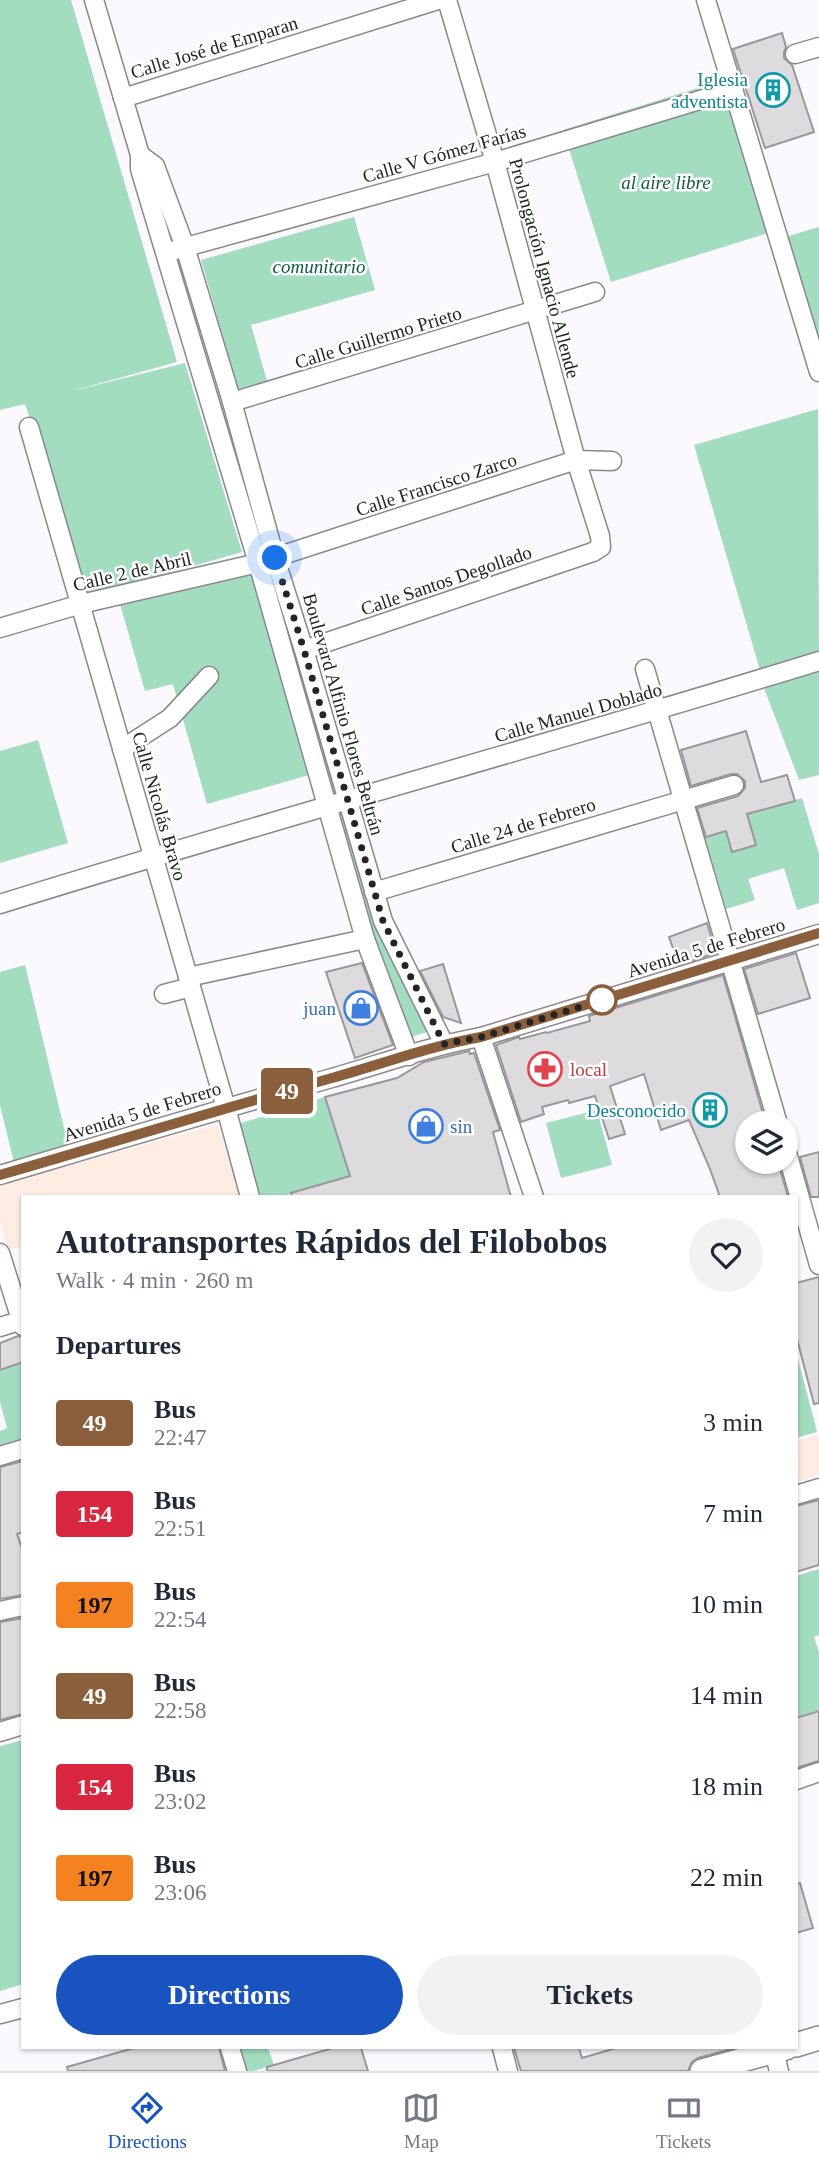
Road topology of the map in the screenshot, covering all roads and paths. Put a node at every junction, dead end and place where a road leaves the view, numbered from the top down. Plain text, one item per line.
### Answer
1 (94, 0) edge
2 (438, 0) edge
3 (447, 0) edge
4 (706, 0) edge
5 (819, 47) edge
6 (795, 54) dead end
7 (733, 90) junction
8 (123, 98) junction
9 (140, 155) junction
10 (495, 162) junction
11 (185, 247) junction
12 (165, 252) junction
13 (595, 292) dead end
14 (536, 312) junction
15 (220, 361) junction
16 (200, 367) junction
17 (819, 372) edge
18 (232, 402) junction
19 (29, 427) dead end
20 (576, 460) junction
21 (612, 461) dead end
22 (601, 547) joint
23 (267, 560) junction
24 (80, 604) junction
25 (0, 628) edge
26 (304, 650) junction
27 (819, 662) edge
28 (645, 668) dead end
29 (209, 676) dead end
30 (659, 711) junction
31 (122, 749) junction
32 (734, 785) dead end
33 (684, 799) junction
34 (348, 801) junction
35 (328, 807) junction
36 (153, 856) junction
37 (374, 892) junction
38 (0, 904) edge
39 (819, 933) edge
40 (365, 939) junction
41 (732, 961) junction
42 (189, 982) junction
43 (164, 994) dead end
44 (481, 1037) junction
45 (444, 1044) junction
46 (409, 1056) junction
47 (226, 1108) junction
48 (774, 1111) edge
49 (794, 1174) edge
50 (0, 1175) edge
51 (249, 1195) edge
52 (533, 1195) edge
53 (807, 1215) edge
54 (0, 1253) edge
55 (819, 1265) edge
56 (21, 1319) edge
57 (21, 1322) edge
58 (0, 1327) edge
59 (21, 1450) edge
60 (0, 1456) edge
61 (819, 1488) edge
62 (798, 1494) edge
63 (21, 1606) edge
64 (0, 1611) edge
65 (21, 1726) edge
66 (0, 1732) edge
67 (819, 1772) edge
68 (798, 1779) edge
69 (21, 2009) edge
70 (0, 2014) edge
71 (819, 2038) edge
72 (798, 2044) edge
73 (230, 2049) edge
74 (502, 2049) edge
75 (778, 2054) edge
76 (237, 2071) edge
77 (508, 2071) edge
78 (702, 2071) edge

1 - 8 street, Boulevard Alfinio Flores Beltrán
2 - 8 street, Calle José de Emparan
3 - 10 street, Prolongación Ignacio Allende
4 - 7 street
5 - 6 street
7 - 10 street, Calle V Gómez Farías
7 - 17 street
8 - 9 street, Boulevard Alfinio Flores Beltrán
9 - 11 street, Boulevard Alfinio Flores Beltrán
9 - 12 street, Boulevard Alfinio Flores Beltrán
10 - 11 street, Calle V Gómez Farías
10 - 14 street, Prolongación Ignacio Allende
11 - 12 street, Calle V Gómez Farías
11 - 15 street, Boulevard Alfinio Flores Beltrán
12 - 16 street, Boulevard Alfinio Flores Beltrán
13 - 14 street, Calle Guillermo Prieto
14 - 18 street, Calle Guillermo Prieto
14 - 20 street, Prolongación Ignacio Allende
15 - 16 street
15 - 18 street, Boulevard Alfinio Flores Beltrán
16 - 23 street, Boulevard Alfinio Flores Beltrán
18 - 23 street, Boulevard Alfinio Flores Beltrán
19 - 24 street, Calle Nicolás Bravo
20 - 21 street, Calle Francisco Zarco
20 - 22 street, Prolongación Ignacio Allende
20 - 23 street, Calle Francisco Zarco
22 - 26 street, Calle Santos Degollado
23 - 24 street, Calle 2 de Abril
23 - 26 street, Boulevard Alfinio Flores Beltrán
23 - 35 street, Boulevard Alfinio Flores Beltrán
24 - 25 street, Calle 2 de Abril
24 - 31 street, Calle Nicolás Bravo
26 - 34 street, Boulevard Alfinio Flores Beltrán
27 - 30 street, Calle Manuel Doblado
28 - 30 street
29 - 31 street
30 - 33 street
30 - 34 street, Calle Manuel Doblado
31 - 36 street, Calle Nicolás Bravo
32 - 33 street, Calle 24 de Febrero
33 - 37 street, Calle 24 de Febrero
33 - 41 street
34 - 35 street, Calle Manuel Doblado
34 - 37 street, Boulevard Alfinio Flores Beltrán
35 - 36 street, Calle Manuel Doblado
35 - 40 street, Boulevard Alfinio Flores Beltrán
36 - 38 street, Calle Manuel Doblado
36 - 42 street, Calle Nicolás Bravo
37 - 45 street, Boulevard Alfinio Flores Beltrán
39 - 41 street, Avenida 5 de Febrero
40 - 42 street
40 - 46 street, Boulevard Alfinio Flores Beltrán
41 - 44 street, Avenida 5 de Febrero
41 - 48 street
42 - 43 street
42 - 47 street, Calle Nicolás Bravo
44 - 45 street, Avenida 5 de Febrero
44 - 52 street
45 - 46 street, Avenida 5 de Febrero
46 - 47 street, Avenida 5 de Febrero
47 - 50 street, Avenida 5 de Febrero
47 - 51 street, Calle Nicolás Bravo
49 - 53 street
53 - 55 street
54 - 56 street
57 - 58 street
59 - 60 street
61 - 62 street
63 - 64 street
65 - 66 street
67 - 68 street
69 - 70 street
71 - 72 main road
73 - 76 street
74 - 77 street
75 - 78 main road

